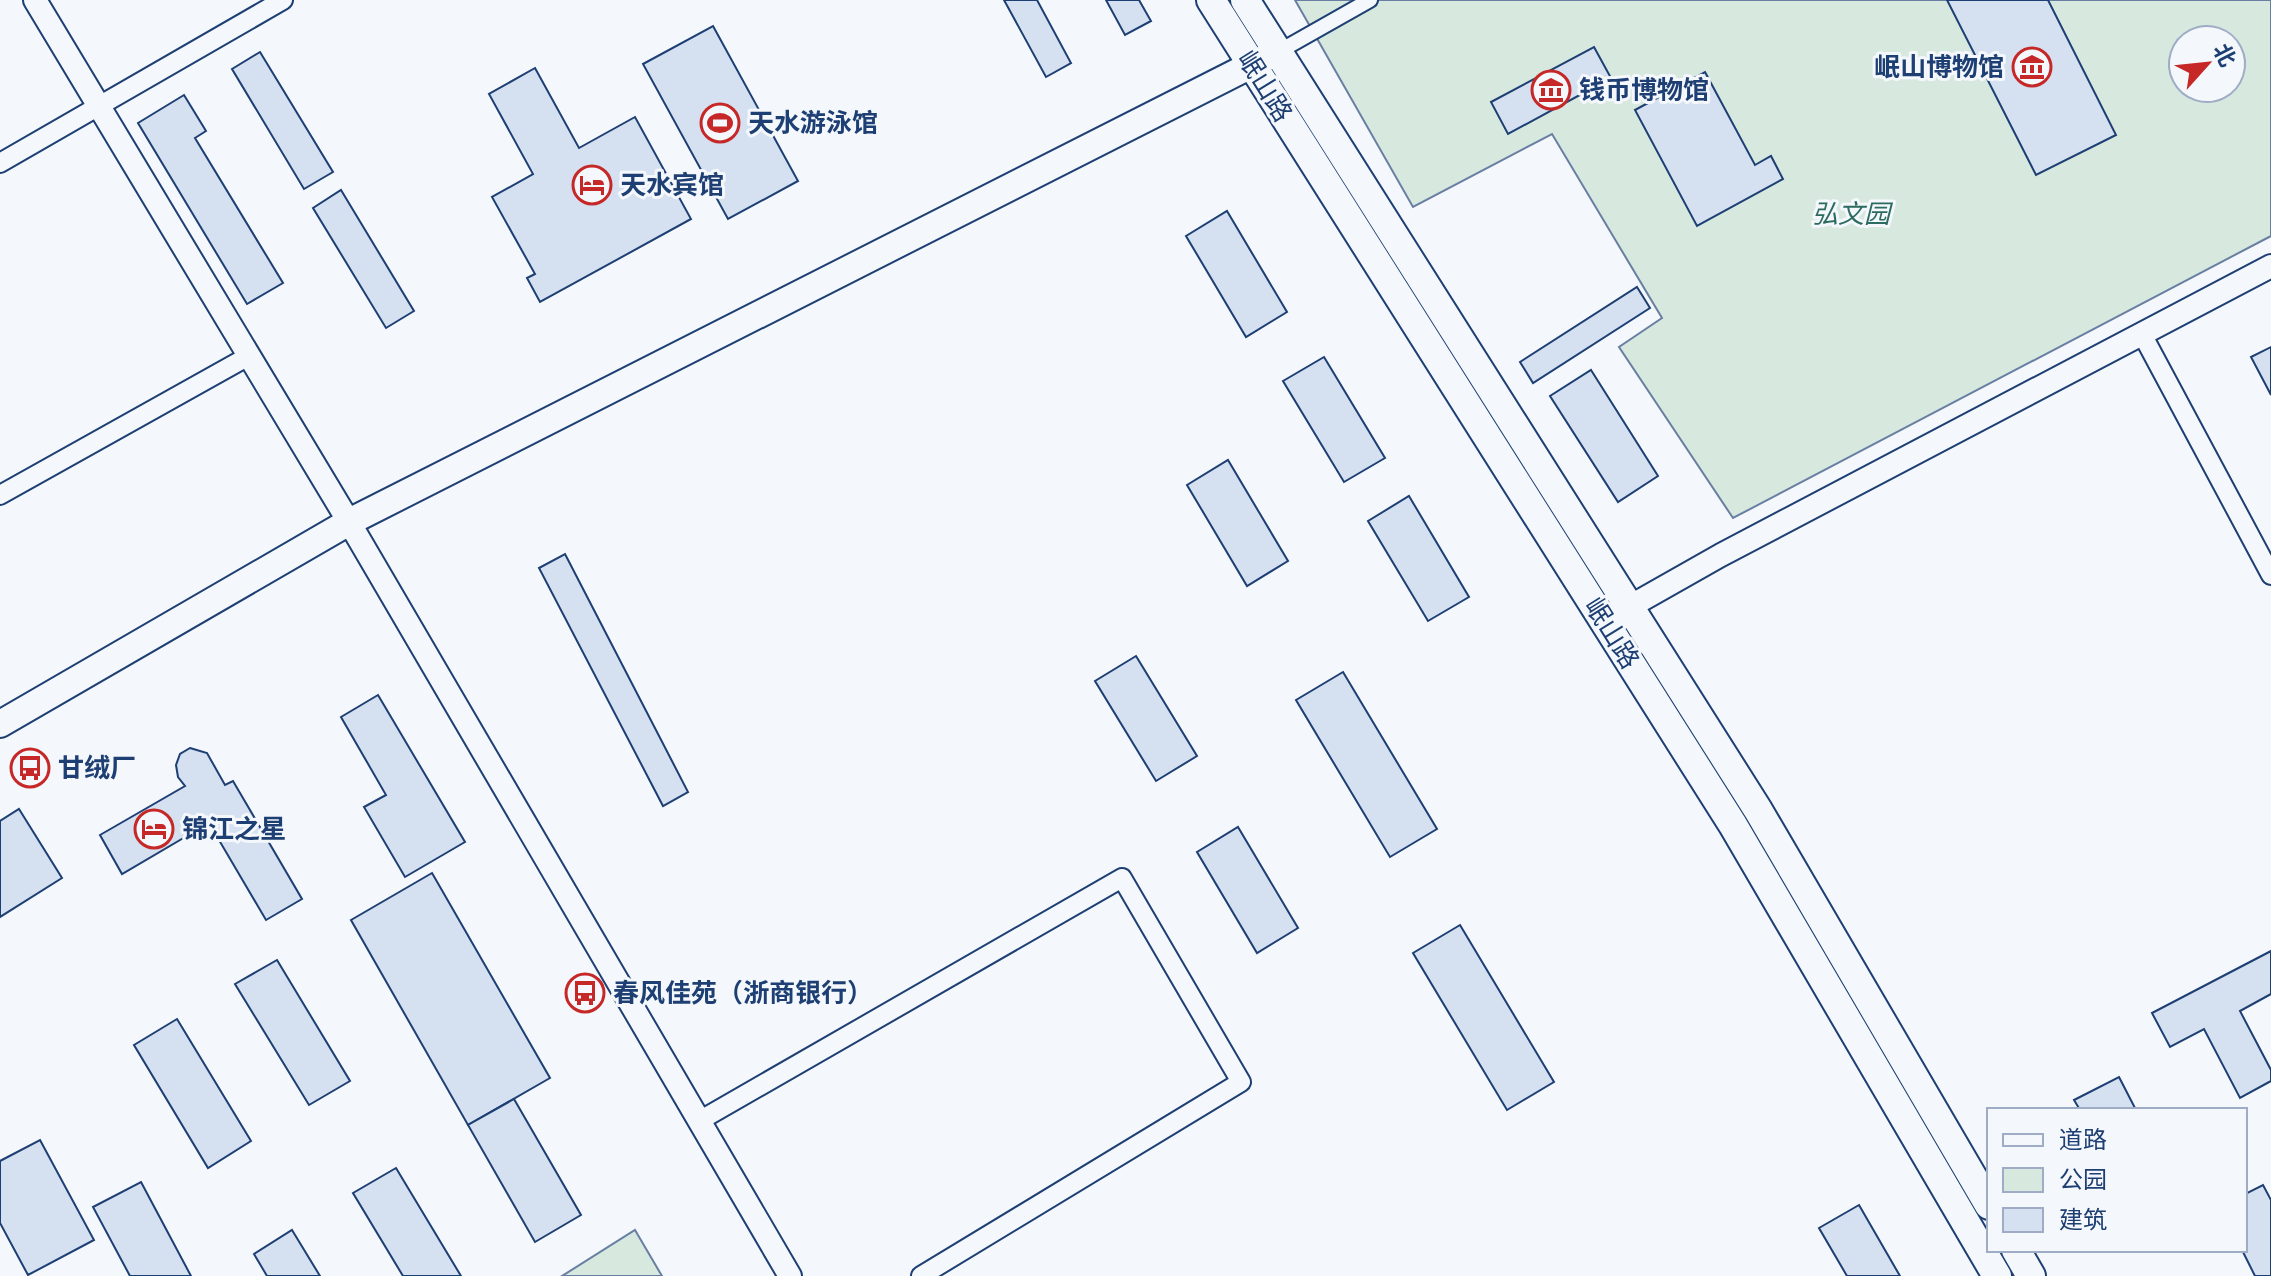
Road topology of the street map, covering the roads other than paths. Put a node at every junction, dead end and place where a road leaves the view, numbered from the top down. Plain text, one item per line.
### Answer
1 (35, 0) edge
2 (283, 0) edge
3 (1211, 0) edge
4 (1245, 0) edge
5 (1370, 0) edge
6 (1278, 52) junction
7 (1252, 66) junction
8 (99, 105) junction
9 (0, 163) edge
10 (2271, 266) edge
11 (2142, 334) junction
12 (247, 357) junction
13 (0, 495) edge
14 (349, 522) junction
15 (2271, 575) edge
16 (1629, 607) junction
17 (1604, 622) junction
18 (0, 724) edge
19 (699, 1121) junction
20 (1987, 1202) edge
21 (2017, 1252) edge
22 (790, 1276) edge
23 (921, 1276) edge
24 (1997, 1276) edge
25 (2031, 1276) edge

1 - 8 street
2 - 8 street
3 - 7 main road, 岷山路
4 - 6 main road, 岷山路
5 - 6 street
6 - 7 main road
6 - 16 main road, 岷山路
7 - 14 main road
7 - 17 main road, 岷山路
8 - 9 street
8 - 12 street
10 - 11 street
11 - 15 street
11 - 16 street
12 - 13 street
12 - 14 street
14 - 18 main road
14 - 19 street
16 - 17 street
16 - 20 main road, 岷山路
17 - 24 main road, 岷山路
19 - 22 street
19 - 23 street
21 - 25 main road

